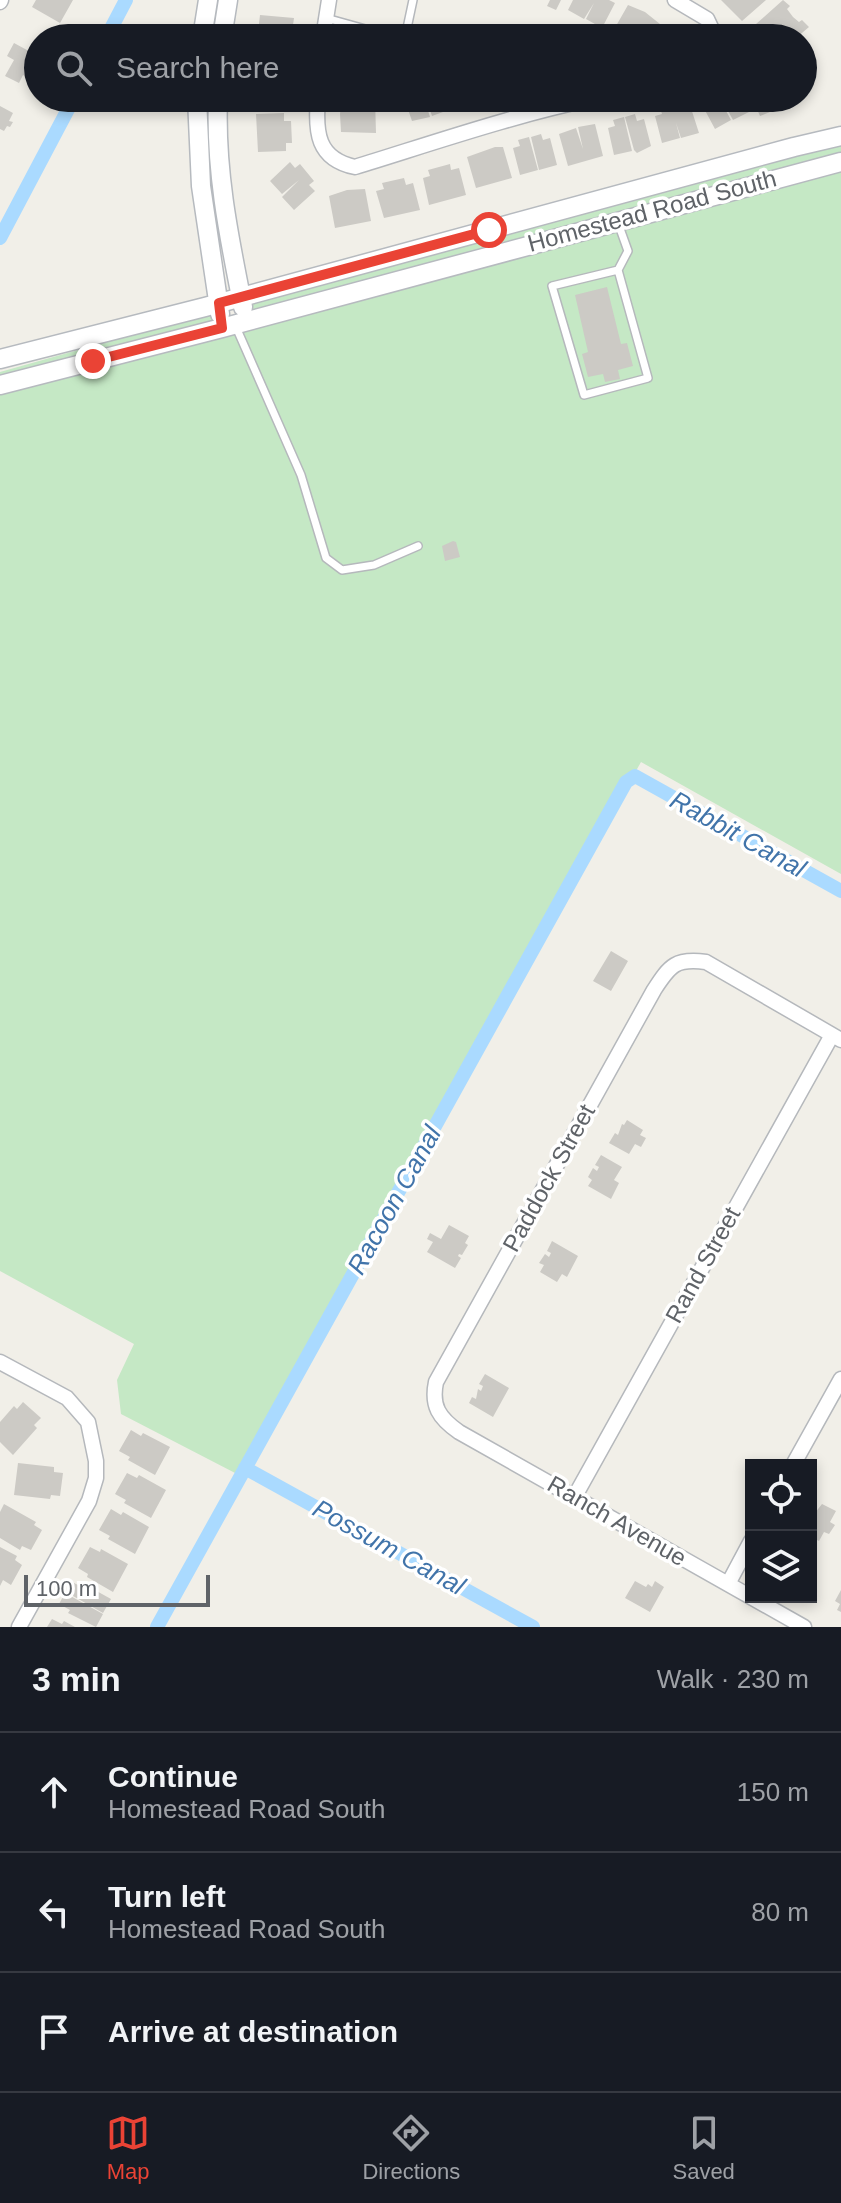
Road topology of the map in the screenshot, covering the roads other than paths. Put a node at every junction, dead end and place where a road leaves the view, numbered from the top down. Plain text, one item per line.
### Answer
1 (208, 0) edge
2 (228, 0) edge
3 (329, 0) edge
4 (413, 0) edge
5 (675, 0) edge
6 (326, 18) junction
7 (204, 24) edge
8 (224, 24) edge
9 (325, 24) edge
10 (347, 24) edge
11 (408, 24) edge
12 (709, 24) edge
13 (198, 112) edge
14 (218, 112) edge
15 (318, 112) edge
16 (534, 112) edge
17 (841, 136) edge
18 (841, 162) edge
19 (617, 221) junction
20 (618, 270) junction
21 (241, 297) junction
22 (219, 303) junction
23 (234, 325) junction
24 (0, 359) edge
25 (0, 385) edge
26 (418, 546) dead end
27 (837, 1037) edge
28 (0, 1362) edge
29 (841, 1379) edge
30 (435, 1410) joint
31 (796, 1459) edge
32 (575, 1496) junction
33 (745, 1552) edge
34 (728, 1584) junction
35 (19, 1627) edge
36 (804, 1627) edge

1 - 7 main road
2 - 8 main road
3 - 6 street
4 - 11 lane
5 - 12 street
6 - 9 street
6 - 10 lane
13 - 22 main road
14 - 21 main road
15 - 16 street
17 - 21 main road, Homestead Road South
18 - 19 main road, Homestead Road South
19 - 20 lane
19 - 23 main road, Homestead Road South
20 - 20 lane
21 - 22 main road, Homestead Road South
21 - 23 main road
22 - 23 main road
22 - 24 main road, Homestead Road South
23 - 25 main road, Homestead Road South
23 - 26 lane
27 - 30 street, Paddock Street
27 - 32 street, Rand Street
28 - 35 street
29 - 31 street
30 - 32 street, Ranch Avenue
32 - 34 street, Ranch Avenue
33 - 34 street
34 - 36 street, Ranch Avenue

